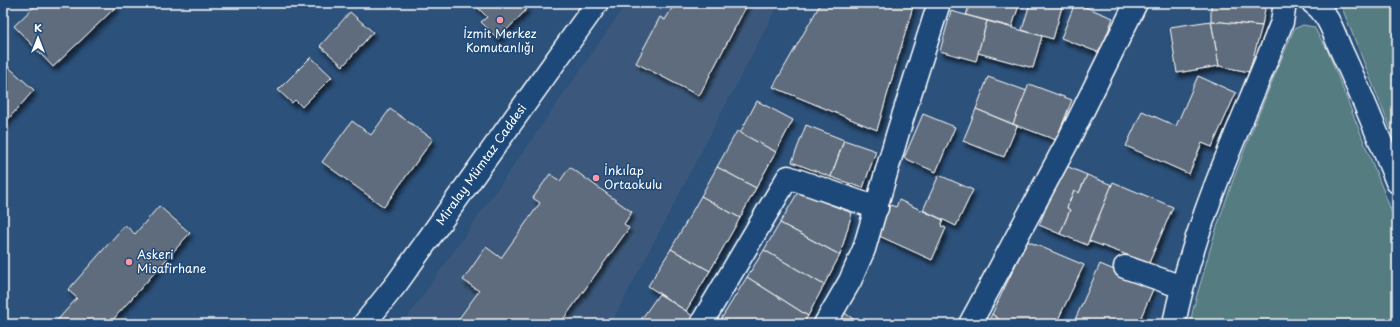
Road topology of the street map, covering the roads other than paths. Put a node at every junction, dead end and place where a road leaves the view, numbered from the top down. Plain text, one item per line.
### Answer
1 (597, 3) edge
2 (938, 3) edge
3 (1136, 3) edge
4 (1285, 3) edge
5 (1313, 3) edge
6 (1397, 182) edge
7 (877, 208) junction
8 (1125, 267) dead end
9 (1182, 287) junction
10 (364, 324) edge
11 (701, 324) edge
12 (825, 324) edge
13 (970, 324) edge
14 (1174, 324) edge

1 - 10 street, Miralay Mümtaz Caddesi
2 - 7 street
3 - 13 street
4 - 9 street
5 - 6 street
7 - 11 street
7 - 12 street
8 - 9 street
9 - 14 street

